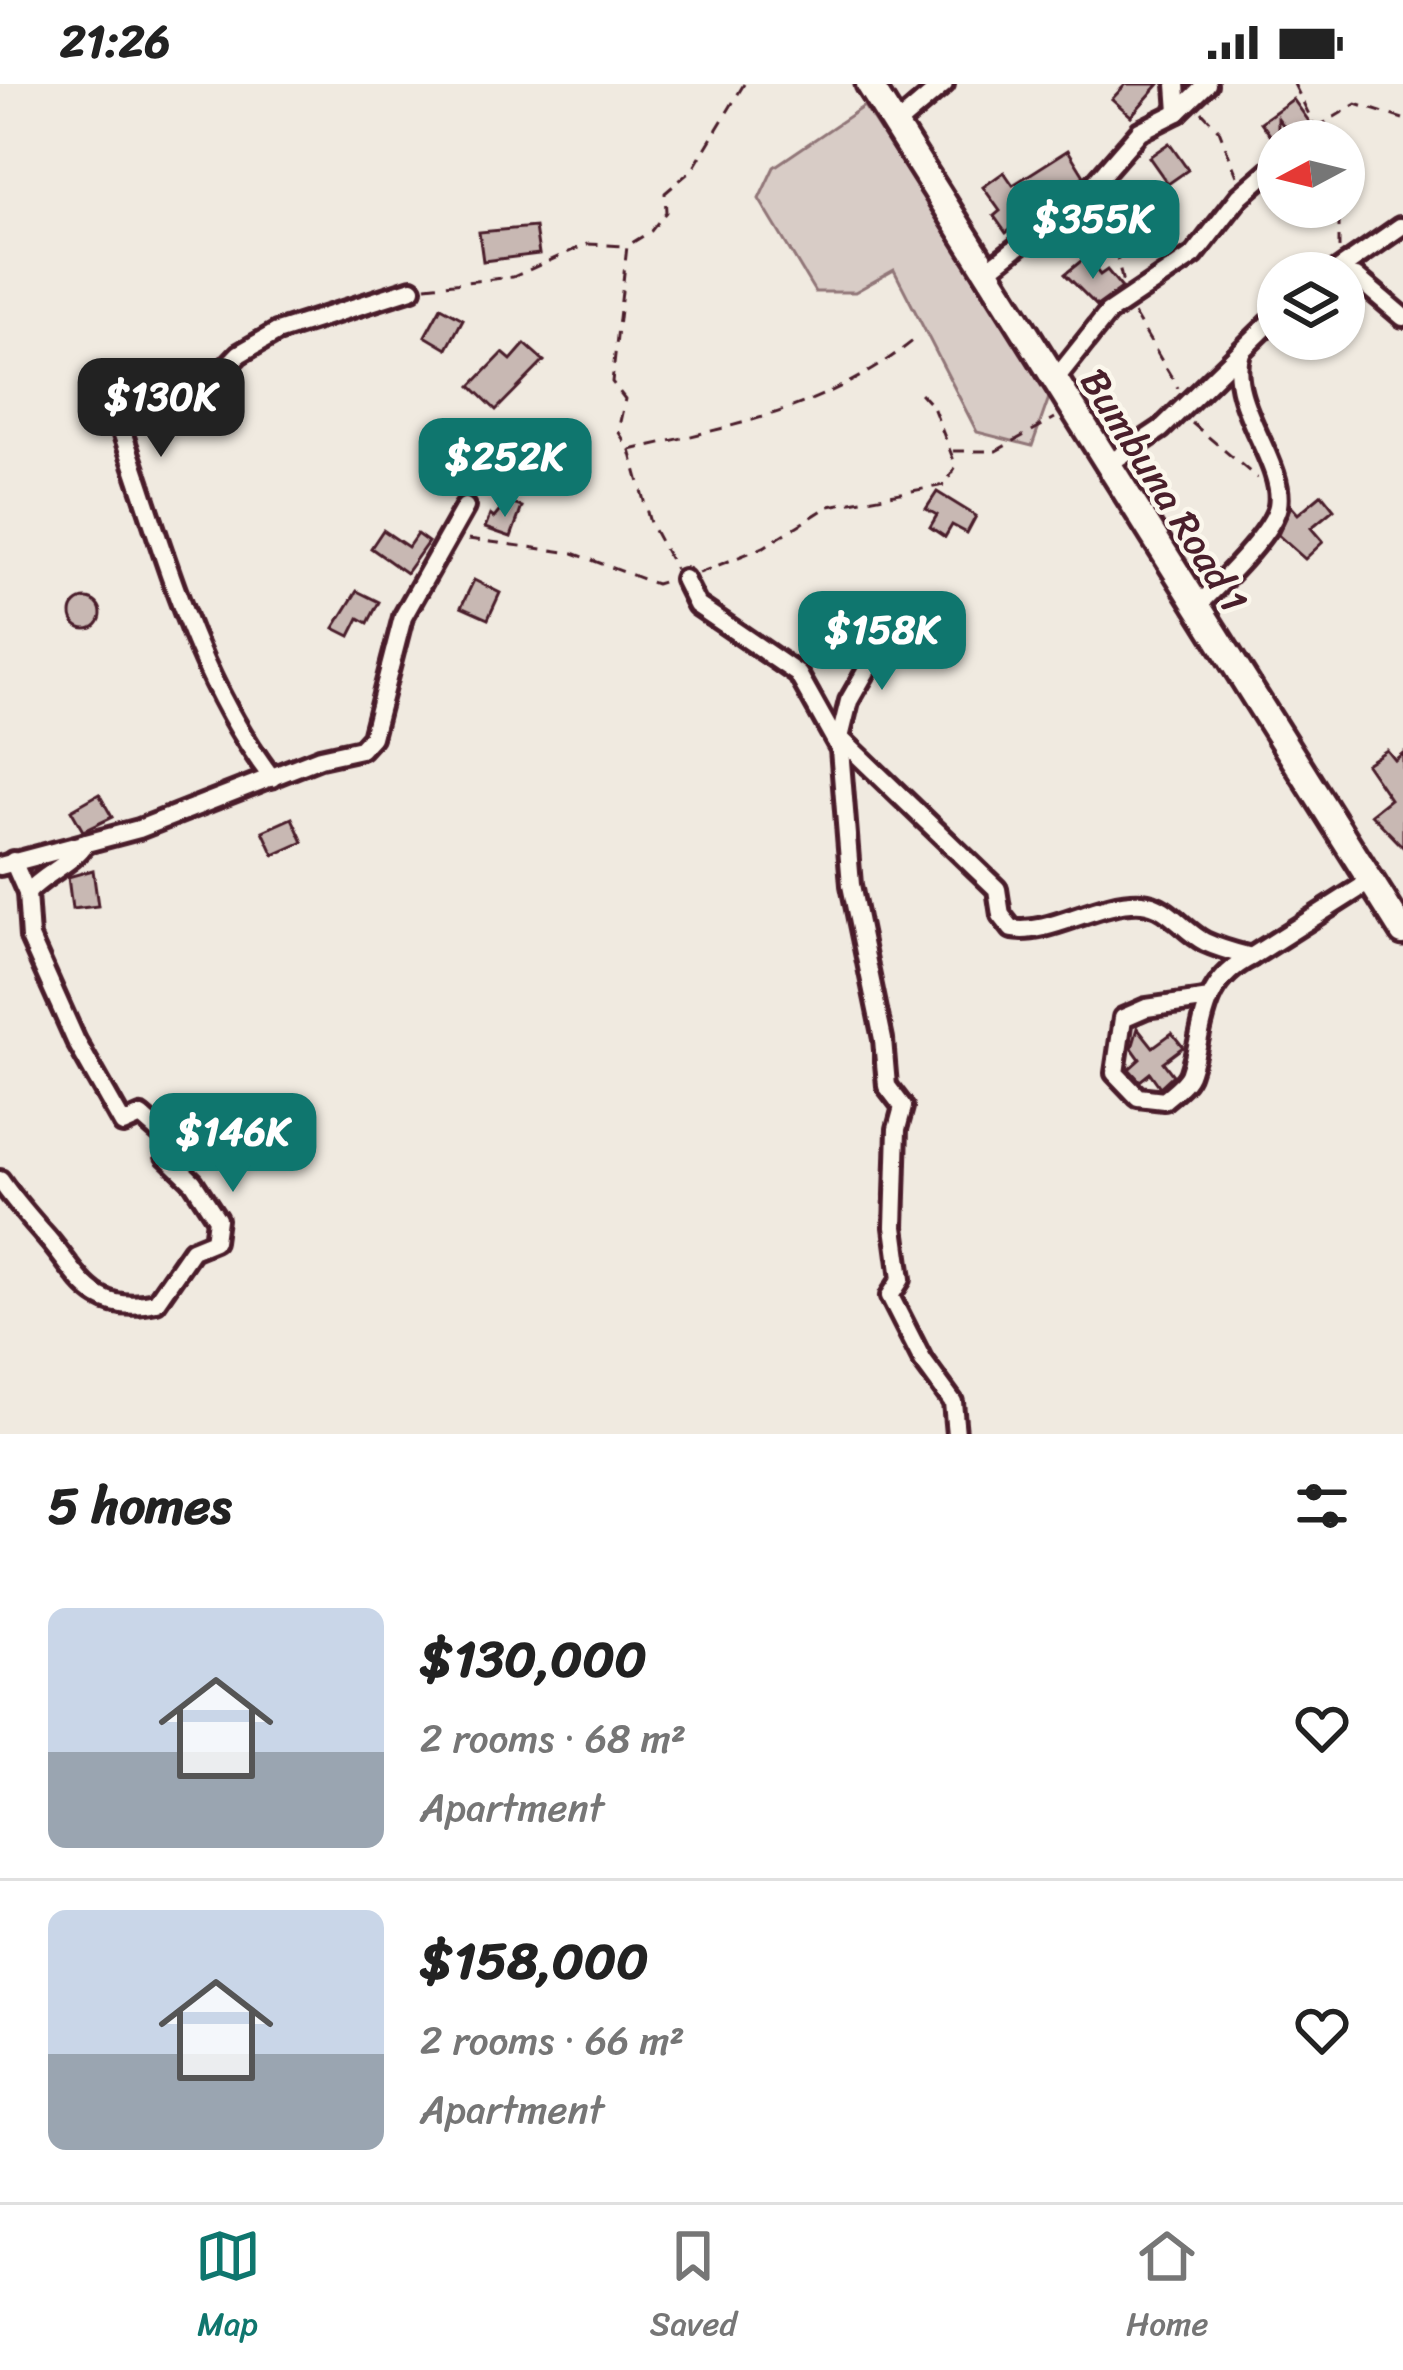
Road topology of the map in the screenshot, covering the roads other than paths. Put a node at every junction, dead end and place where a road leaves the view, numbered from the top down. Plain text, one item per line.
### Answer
1 (869, 84) edge
2 (944, 84) edge
3 (1176, 84) edge
4 (1207, 84) edge
5 (1178, 112) junction
6 (896, 126) junction
7 (1257, 181) edge
8 (1400, 227) dead end
9 (1357, 252) edge
10 (984, 273) junction
11 (1365, 285) edge
12 (412, 289) road end
13 (1403, 317) edge
14 (1257, 336) edge
15 (1241, 352) junction
16 (1054, 381) junction
17 (1107, 465) junction
18 (464, 507) dead end
19 (684, 579) road end
20 (1196, 608) junction
21 (887, 633) dead end
22 (838, 740) junction
23 (272, 778) junction
24 (86, 842) junction
25 (6, 864) edge
26 (1377, 892) junction
27 (27, 893) junction
28 (1403, 932) edge
29 (1251, 957) junction
30 (1210, 999) junction
31 (0, 1180) edge
32 (956, 1434) edge

1 - 6 main road, Bumbuna Road 1
2 - 6 street
3 - 5 street
4 - 5 street
5 - 10 street
6 - 10 main road, Bumbuna Road 1
7 - 16 street
8 - 9 street
10 - 16 main road, Bumbuna Road 1
11 - 13 street
12 - 23 street
14 - 15 street
15 - 17 street
15 - 20 street
16 - 17 main road, Bumbuna Road 1
17 - 20 main road, Bumbuna Road 1
18 - 23 street
19 - 22 street
20 - 26 main road, Bumbuna Road 1
21 - 22 street
22 - 29 street
22 - 32 street
23 - 24 street
24 - 25 street
24 - 27 street
25 - 27 street
26 - 28 main road, Bumbuna Road 1
26 - 29 street
27 - 31 street
29 - 30 street
30 - 30 street

